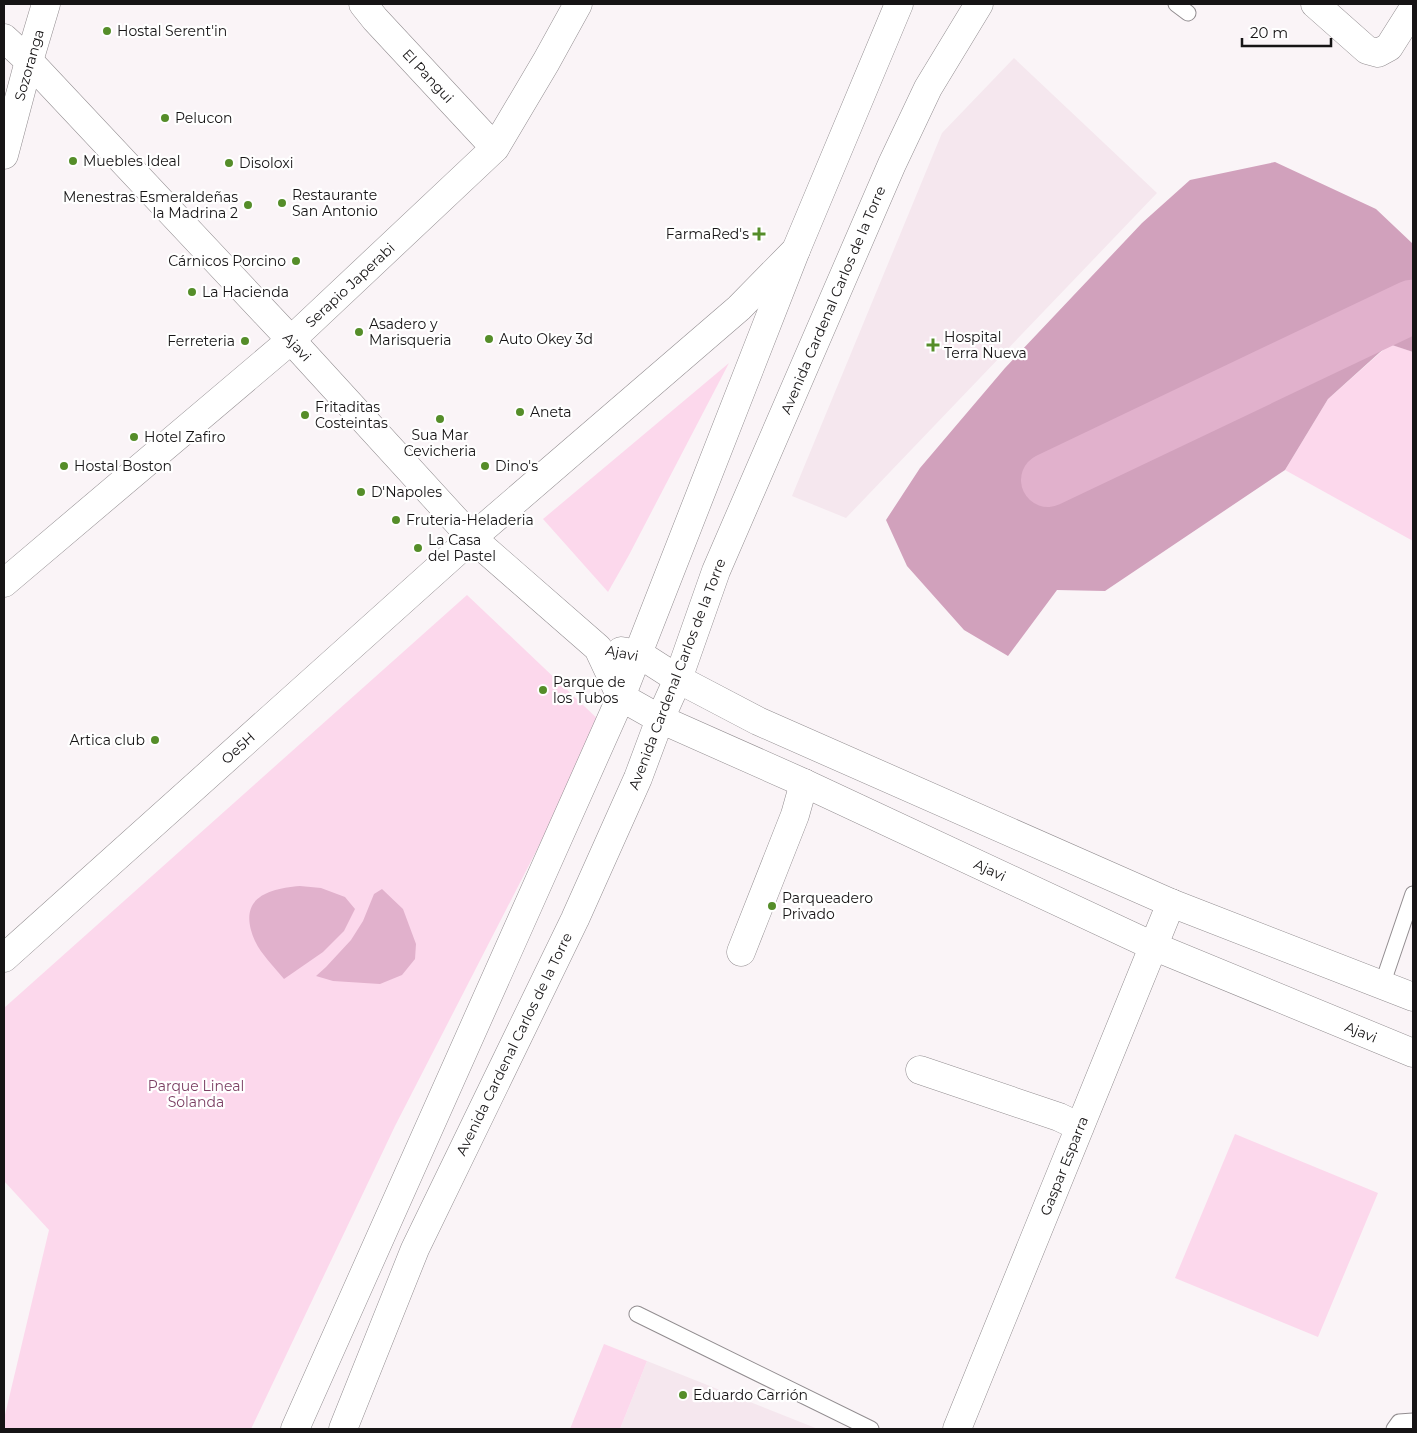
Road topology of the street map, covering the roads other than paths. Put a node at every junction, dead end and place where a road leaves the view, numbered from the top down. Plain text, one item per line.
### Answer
1 (46, 4) edge
2 (363, 4) edge
3 (578, 4) edge
4 (900, 4) edge
5 (979, 4) edge
6 (1315, 4) edge
7 (1413, 9) edge
8 (4, 38) edge
9 (29, 61) junction
10 (495, 148) junction
11 (4, 155) edge
12 (796, 250) junction
13 (291, 340) junction
14 (472, 538) junction
15 (4, 583) edge
16 (598, 648) junction
17 (639, 654) junction
18 (678, 680) junction
19 (621, 697) junction
20 (660, 719) junction
21 (804, 783) junction
22 (1413, 894) edge
23 (1171, 903) junction
24 (1153, 946) junction
25 (741, 952) dead end
26 (4, 958) edge
27 (1382, 985) junction
28 (1413, 998) edge
29 (1413, 1053) edge
30 (920, 1070) dead end
31 (1080, 1126) junction
32 (637, 1314) dead end
33 (1413, 1421) edge
34 (295, 1429) edge
35 (343, 1429) edge
36 (871, 1429) edge
37 (957, 1429) edge
38 (1394, 1429) edge

1 - 9 street, Sozoranga
2 - 10 street, El Pangui
3 - 10 street, Serapio Japerabi
4 - 12 street
5 - 18 street, Avenida Cardenal Carlos de la Torre
6 - 7 street
8 - 9 street, Ajavi
9 - 11 street, Sozoranga
9 - 13 street, Ajavi
10 - 13 street, Serapio Japerabi
12 - 14 street, Oe5H
12 - 17 street
13 - 14 street, Ajavi
13 - 15 street, Serapio Japerabi
14 - 16 street, Ajavi
14 - 26 street, Oe5H
16 - 17 street, Ajavi
16 - 19 street, Ajavi
17 - 18 street, Ajavi
17 - 19 street
18 - 20 street, Avenida Cardenal Carlos de la Torre
18 - 23 street, Ajavi
19 - 20 street, Ajavi
19 - 34 street
20 - 21 street, Ajavi
20 - 35 street, Avenida Cardenal Carlos de la Torre
21 - 24 street, Ajavi
21 - 25 street
22 - 27 lane
23 - 24 street, Gaspar Esparra
23 - 27 street, Ajavi
24 - 29 street, Ajavi
24 - 31 street, Gaspar Esparra
27 - 28 street, Ajavi
30 - 31 street
31 - 37 street, Gaspar Esparra
32 - 36 lane
33 - 38 lane

